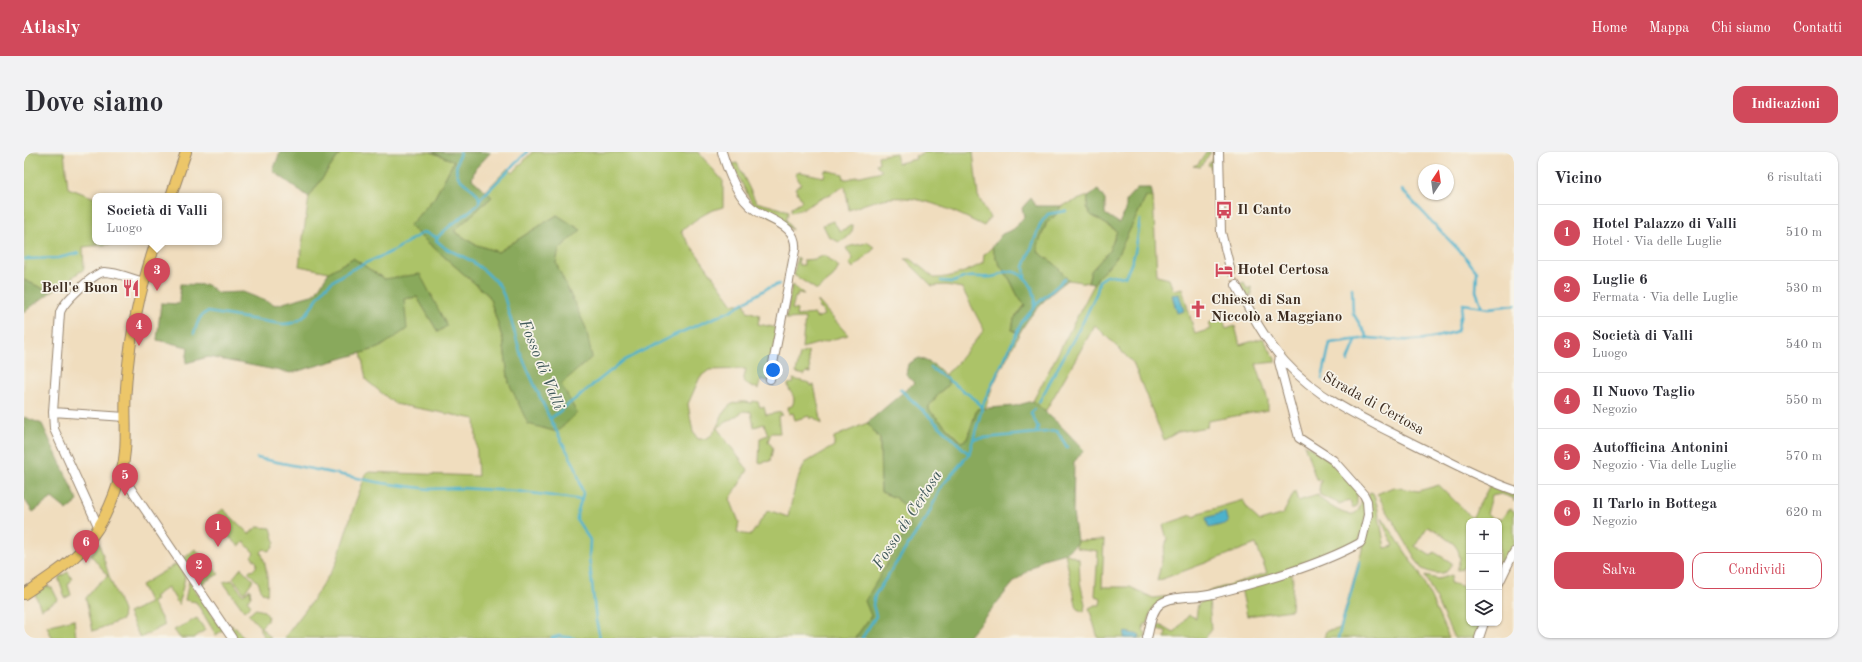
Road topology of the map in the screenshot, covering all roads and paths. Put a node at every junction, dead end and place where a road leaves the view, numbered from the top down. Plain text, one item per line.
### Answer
1 (186, 152) edge
2 (722, 152) edge
3 (1219, 152) edge
4 (172, 193) edge
5 (155, 245) edge
6 (1230, 268) tunnel mouth
7 (144, 282) junction
8 (1236, 285) tunnel mouth
9 (1280, 356) junction
10 (770, 379) dead end
11 (53, 412) junction
12 (125, 417) junction
13 (121, 474) junction
14 (1514, 490) edge
15 (99, 528) junction
16 (1514, 552) edge
17 (1502, 576) edge
18 (24, 594) edge
19 (1483, 626) edge
20 (232, 638) edge
21 (1147, 638) edge
22 (1479, 638) edge

1 - 4 main road
2 - 10 street
3 - 6 street
5 - 7 main road
7 - 11 street
7 - 12 main road
8 - 9 street, Strada di Certosa
9 - 14 street, Strada di Certosa
9 - 21 street
11 - 12 street
11 - 15 street
12 - 13 main road
13 - 15 main road
13 - 20 street
15 - 18 main road
16 - 17 street
19 - 22 street

